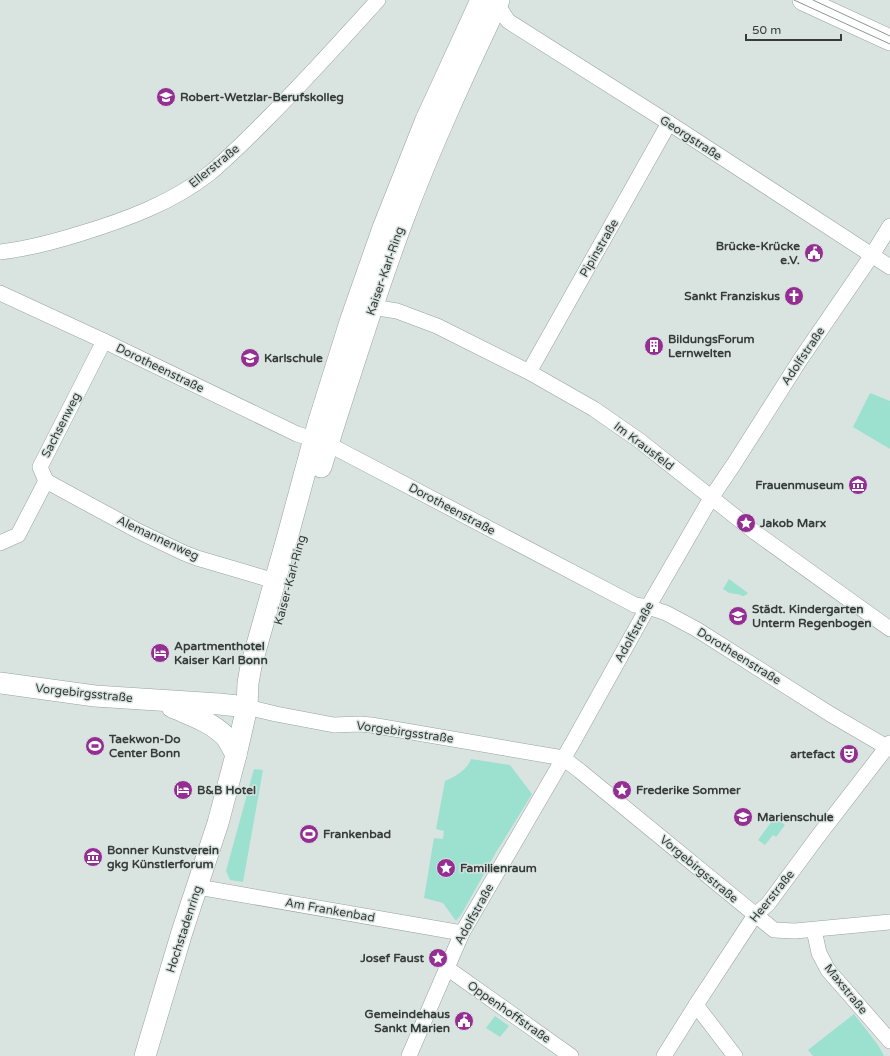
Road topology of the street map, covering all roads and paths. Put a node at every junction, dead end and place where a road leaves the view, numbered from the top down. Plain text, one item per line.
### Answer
1 (378, 0) edge
2 (803, 0) edge
3 (492, 1) edge
4 (890, 40) edge
5 (669, 123) junction
6 (890, 226) edge
7 (0, 252) edge
8 (872, 255) junction
9 (890, 267) edge
10 (0, 293) edge
11 (372, 307) junction
12 (104, 341) junction
13 (529, 372) junction
14 (321, 442) junction
15 (46, 481) junction
16 (711, 498) junction
17 (0, 543) edge
18 (275, 581) junction
19 (648, 607) junction
20 (890, 629) edge
21 (0, 683) edge
22 (157, 700) junction
23 (247, 707) junction
24 (889, 747) edge
25 (236, 755) junction
26 (563, 758) junction
27 (198, 887) junction
28 (756, 915) junction
29 (890, 922) edge
30 (814, 930) junction
31 (462, 933) junction
32 (447, 968) junction
33 (696, 1005) junction
34 (890, 1041) edge
35 (145, 1056) edge
36 (409, 1056) edge
37 (571, 1056) edge
38 (664, 1056) edge
39 (735, 1056) edge

1 - 7 street, Ellerstraße
2 - 4 main road
3 - 5 street, Georgstraße
3 - 11 main road, Kaiser-Karl-Ring
3 - 14 main road, Kaiser-Karl-Ring
5 - 8 street, Georgstraße
5 - 13 street, Pipinstraße
6 - 8 street, Adolfstraße
8 - 9 street, Georgstraße
8 - 16 street, Adolfstraße
10 - 12 street, Dorotheenstraße
11 - 13 street, Im Krausfeld
11 - 14 main road, Kaiser-Karl-Ring
12 - 14 street, Dorotheenstraße
12 - 15 street, Sachsenweg
13 - 16 street, Im Krausfeld
14 - 18 main road, Kaiser-Karl-Ring
14 - 19 street, Dorotheenstraße
14 - 23 main road, Kaiser-Karl-Ring
15 - 17 street
15 - 18 street, Alemannenweg
16 - 19 street, Adolfstraße
16 - 20 street, Im Krausfeld
18 - 23 main road, Kaiser-Karl-Ring
19 - 24 street, Dorotheenstraße
19 - 26 street, Adolfstraße
21 - 22 main road, Vorgebirgsstraße
22 - 23 main road, Vorgebirgsstraße
22 - 25 main road
23 - 25 main road, Hochstadenring
23 - 26 street, Vorgebirgsstraße
24 - 28 street, Heerstraße
25 - 27 main road, Hochstadenring
26 - 28 street, Vorgebirgsstraße
26 - 31 street, Adolfstraße
27 - 31 street, Am Frankenbad
27 - 35 main road, Hochstadenring
28 - 30 street
28 - 33 street, Heerstraße
29 - 30 street
30 - 34 street, Maxstraße
31 - 32 street, Adolfstraße
32 - 36 street, Adolfstraße
32 - 37 street, Oppenhoffstraße
33 - 38 street, Heerstraße
33 - 39 street

